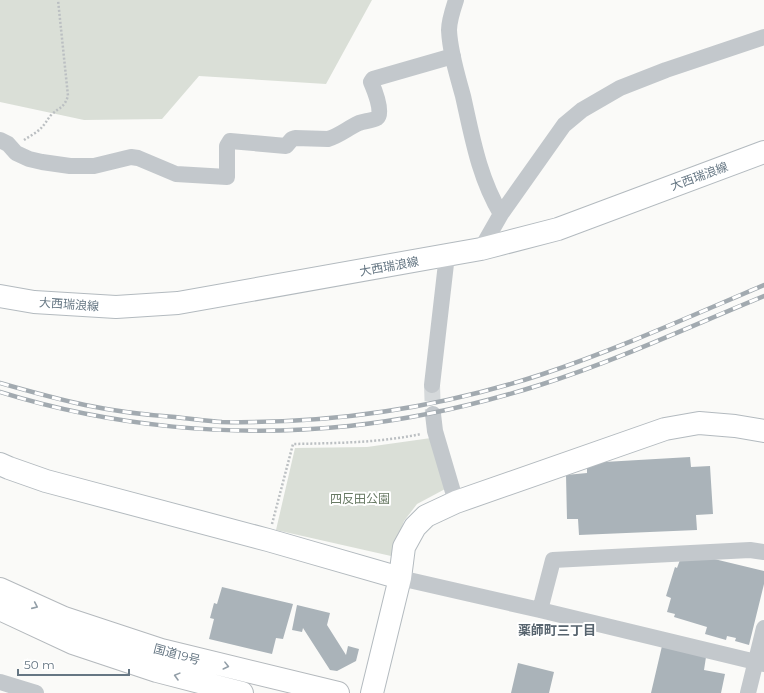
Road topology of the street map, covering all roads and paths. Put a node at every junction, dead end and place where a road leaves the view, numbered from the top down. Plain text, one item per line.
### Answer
1 (58, 0) edge
2 (456, 0) edge
3 (764, 37) edge
4 (453, 56) junction
5 (4, 142) edge
6 (764, 152) edge
7 (501, 214) junction
8 (481, 249) junction
9 (447, 256) junction
10 (0, 296) edge
11 (432, 385) tunnel mouth
12 (433, 414) tunnel mouth
13 (435, 431) junction
14 (764, 431) edge
15 (0, 464) edge
16 (456, 502) junction
17 (268, 540) junction
18 (764, 552) edge
19 (400, 578) junction
20 (0, 589) edge
21 (0, 609) edge
22 (540, 610) junction
23 (764, 628) edge
24 (760, 663) edge
25 (0, 682) edge
26 (36, 693) edge
27 (242, 693) edge
28 (338, 693) edge
29 (372, 693) edge
30 (748, 693) edge

1 - 5 path
2 - 4 street
3 - 7 street
4 - 5 street
4 - 7 street
6 - 8 main road, 大西瑞浪線
7 - 8 street
8 - 9 main road, 大西瑞浪線
9 - 10 main road, 大西瑞浪線
9 - 11 street
12 - 13 street
13 - 16 street
13 - 17 path
14 - 16 main road
15 - 17 main road
16 - 19 main road
17 - 19 main road
18 - 22 street
19 - 22 street
19 - 29 main road
20 -> 28 main road, 国道19号
27 -> 21 main road, 国道19号
22 - 24 street
23 - 24 street
24 - 30 street
25 - 26 street

